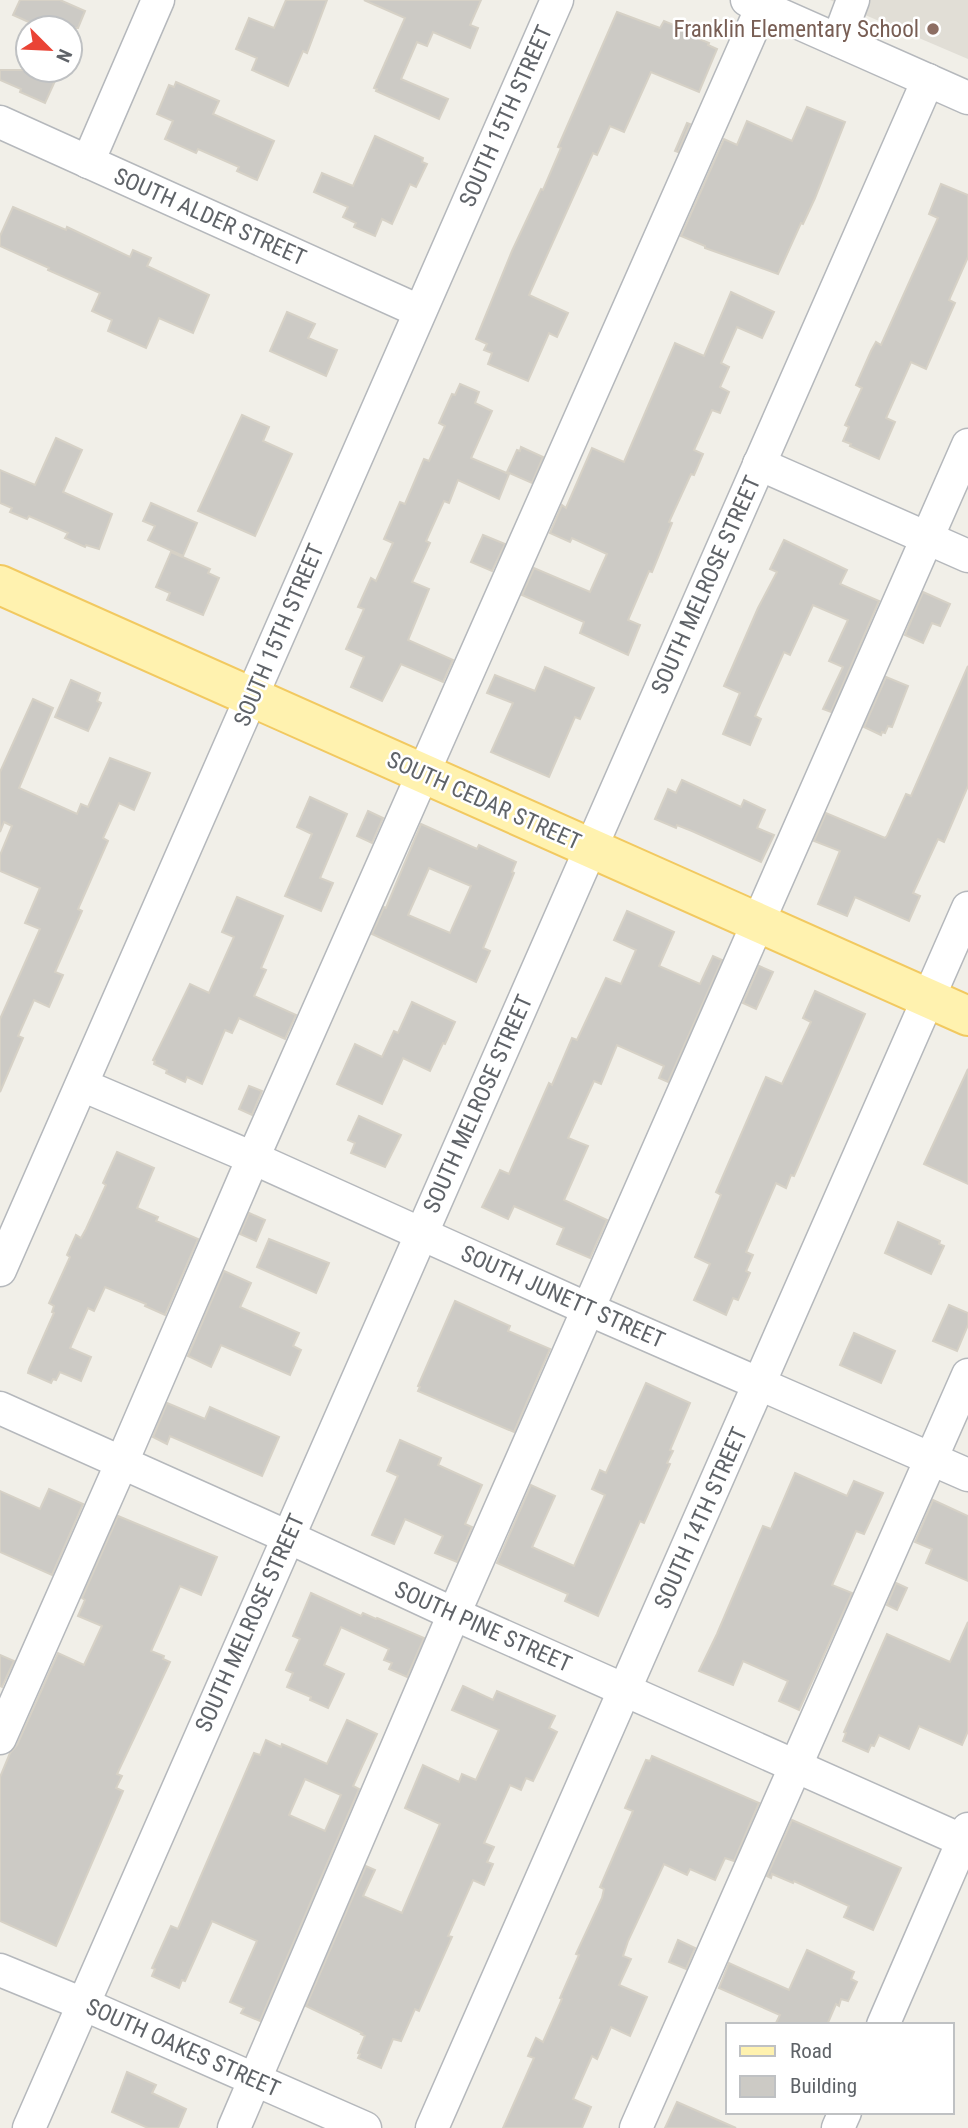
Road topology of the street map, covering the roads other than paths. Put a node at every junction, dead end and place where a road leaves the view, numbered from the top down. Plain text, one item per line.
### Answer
1 (158, 0) edge
2 (557, 0) edge
3 (853, 0) edge
4 (754, 3) edge
5 (838, 40) junction
6 (928, 80) junction
7 (968, 98) edge
8 (0, 122) edge
9 (88, 162) junction
10 (419, 311) junction
11 (968, 445) edge
12 (759, 464) junction
13 (927, 538) junction
14 (968, 556) edge
15 (0, 585) edge
16 (253, 696) junction
17 (422, 774) junction
18 (590, 850) junction
19 (968, 908) edge
20 (758, 924) junction
21 (928, 999) junction
22 (968, 1016) edge
23 (82, 1085) junction
24 (253, 1158) junction
25 (421, 1233) junction
26 (0, 1270) edge
27 (588, 1310) junction
28 (968, 1375) edge
29 (759, 1384) junction
30 (0, 1408) edge
31 (931, 1459) junction
32 (122, 1462) junction
33 (968, 1475) edge
34 (288, 1537) junction
35 (454, 1615) junction
36 (625, 1690) junction
37 (0, 1738) edge
38 (795, 1766) junction
39 (966, 1837) edge
40 (0, 1969) edge
41 (83, 2004) junction
42 (884, 2023) edge
43 (256, 2080) junction
44 (29, 2128) edge
45 (234, 2128) edge
46 (365, 2128) edge
47 (432, 2128) edge
48 (636, 2128) edge

1 - 9 street
2 - 10 street, SOUTH 15TH STREET
3 - 5 street
4 - 5 street
4 - 17 street
5 - 6 street
6 - 7 street
6 - 12 street, SOUTH MELROSE STREET
8 - 9 street, SOUTH ALDER STREET
9 - 10 street, SOUTH ALDER STREET
10 - 16 street, SOUTH 15TH STREET
11 - 13 street
12 - 13 street
12 - 18 street, SOUTH MELROSE STREET
13 - 14 street
13 - 20 street
15 - 16 main road, SOUTH CEDAR STREET
16 - 17 main road, SOUTH CEDAR STREET
16 - 23 street, SOUTH 15TH STREET
17 - 18 main road, SOUTH CEDAR STREET
17 - 24 street
18 - 20 main road, SOUTH CEDAR STREET
18 - 25 street, SOUTH MELROSE STREET
19 - 21 street, SOUTH 14TH STREET
20 - 21 main road, SOUTH CEDAR STREET
20 - 27 street
21 - 22 main road, SOUTH CEDAR STREET
21 - 29 street, SOUTH 14TH STREET
23 - 24 street, SOUTH JUNETT STREET
23 - 26 street, SOUTH 15TH STREET
24 - 25 street, SOUTH JUNETT STREET
24 - 32 street
25 - 27 street, SOUTH JUNETT STREET
25 - 34 street, SOUTH MELROSE STREET
27 - 29 street, SOUTH JUNETT STREET
27 - 35 street
28 - 31 street
29 - 31 street, SOUTH JUNETT STREET
29 - 36 street, SOUTH 14TH STREET
30 - 32 street, SOUTH PINE STREET
31 - 33 street, SOUTH JUNETT STREET
31 - 38 street
32 - 34 street, SOUTH PINE STREET
32 - 37 street
34 - 35 street, SOUTH PINE STREET
34 - 41 street, SOUTH MELROSE STREET
35 - 36 street, SOUTH PINE STREET
35 - 43 street
36 - 38 street, SOUTH PINE STREET
36 - 47 street, SOUTH 14TH STREET
38 - 39 street, SOUTH PINE STREET
38 - 48 street
39 - 42 street
40 - 41 street, SOUTH OAKES STREET
41 - 43 street, SOUTH OAKES STREET
41 - 44 street, SOUTH MELROSE STREET
43 - 45 street
43 - 46 street, SOUTH OAKES STREET

